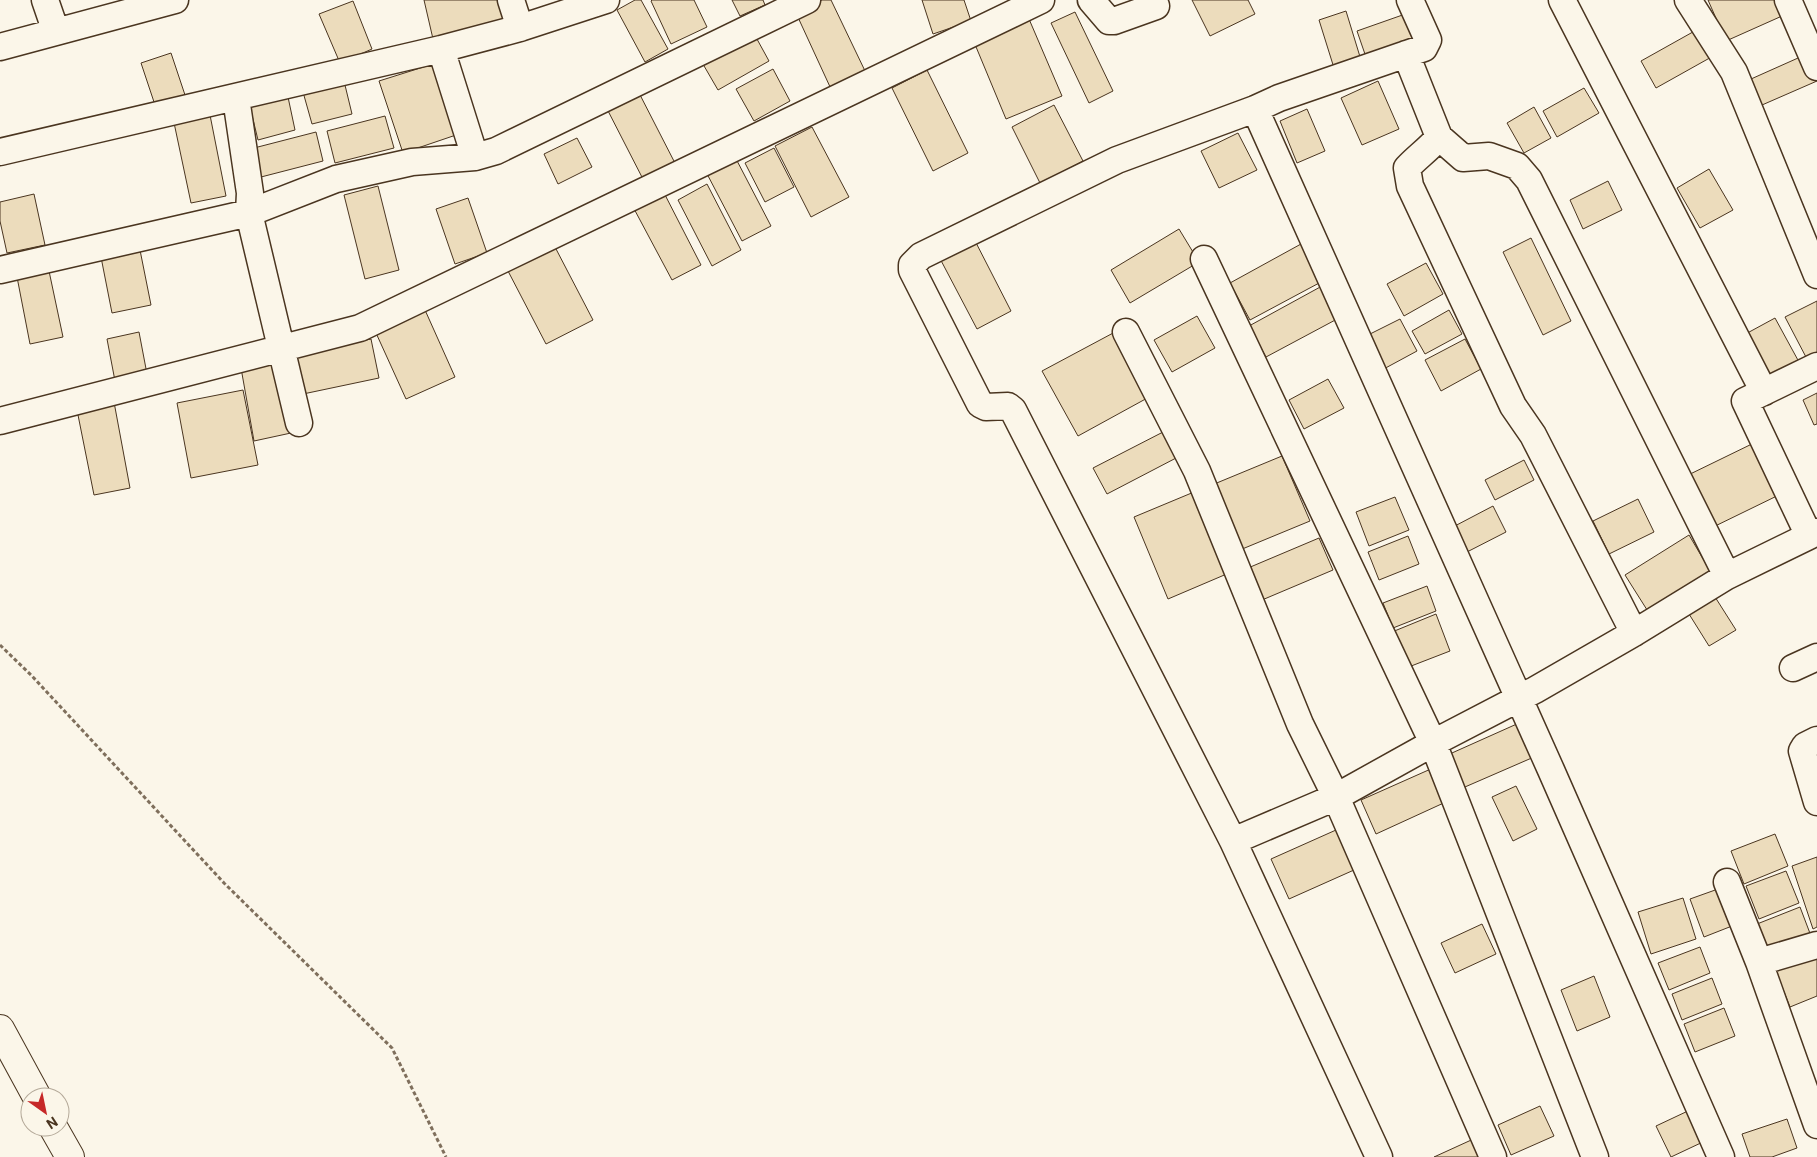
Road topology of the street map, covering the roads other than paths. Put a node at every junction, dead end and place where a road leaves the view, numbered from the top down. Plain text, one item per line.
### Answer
1 (45, 0) edge
2 (175, 0) edge
3 (511, 0) edge
4 (606, 0) edge
5 (807, 0) edge
6 (1041, 0) edge
7 (1091, 0) edge
8 (1410, 0) edge
9 (1562, 0) edge
10 (1688, 0) edge
11 (1788, 0) edge
12 (1156, 6) dead end
13 (520, 28) junction
14 (56, 32) junction
15 (0, 48) edge
16 (441, 49) junction
17 (1406, 54) junction
18 (1817, 67) edge
19 (236, 98) junction
20 (1255, 109) junction
21 (1438, 137) junction
22 (0, 152) edge
23 (475, 157) junction
24 (249, 213) junction
25 (1204, 259) dead end
26 (0, 270) edge
27 (1817, 275) edge
28 (1126, 332) dead end
29 (282, 349) junction
30 (1817, 366) edge
31 (1764, 392) junction
32 (0, 421) edge
33 (299, 424) dead end
34 (1813, 534) edge
35 (1727, 576) junction
36 (1634, 633) junction
37 (1817, 657) edge
38 (1793, 668) dead end
39 (1518, 699) junction
40 (1817, 740) edge
41 (1433, 743) junction
42 (1336, 797) junction
43 (1817, 802) edge
44 (1233, 840) junction
45 (1728, 882) dead end
46 (1817, 944) edge
47 (1759, 962) junction
48 (0, 1028) edge
49 (32, 1087) edge
50 (1817, 1125) edge
51 (59, 1137) edge
52 (70, 1157) edge
53 (1379, 1157) edge
54 (1493, 1157) edge
55 (1594, 1157) edge
56 (1721, 1157) edge

1 - 14 street
2 - 14 street
3 - 13 street
4 - 13 street
5 - 23 street
6 - 29 street
7 - 12 street
8 - 17 street
9 - 31 street
10 - 27 street
11 - 18 street
13 - 16 street
14 - 15 street
16 - 19 street
16 - 23 street
17 - 20 street
17 - 21 street
19 - 22 street
19 - 24 street
20 - 39 street
20 - 44 street
21 - 35 street
21 - 36 street
23 - 24 street
24 - 26 street
24 - 29 street
25 - 41 street
28 - 42 street
29 - 32 street
29 - 33 street
30 - 31 street
31 - 34 street
34 - 35 street
35 - 36 street
36 - 39 street
37 - 38 street
39 - 41 street
39 - 56 street
40 - 43 street
41 - 42 street
41 - 55 street
42 - 44 street
42 - 54 street
44 - 53 street
45 - 47 street
46 - 47 street
47 - 50 street
48 - 49 street
51 - 52 street

